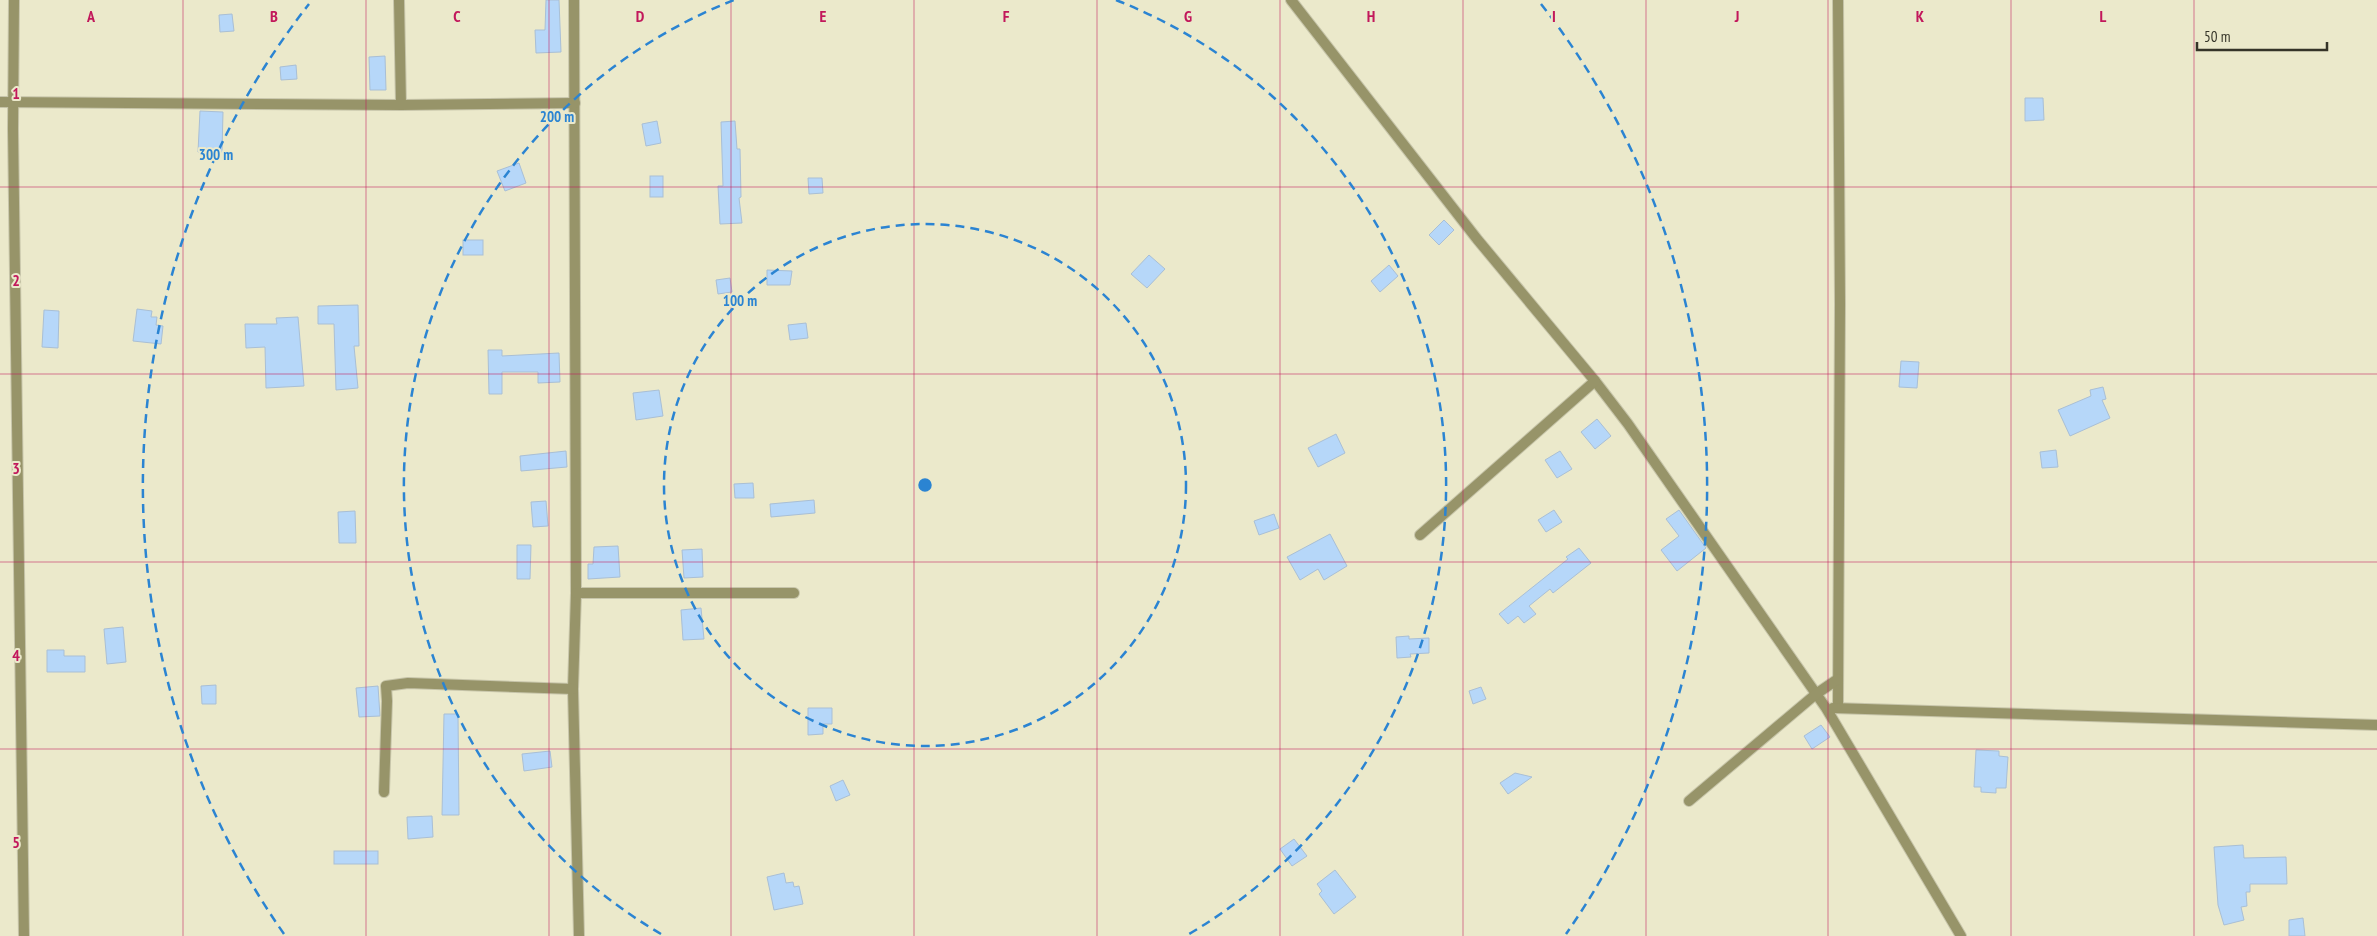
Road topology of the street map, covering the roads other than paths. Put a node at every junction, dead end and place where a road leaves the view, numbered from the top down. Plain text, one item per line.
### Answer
1 (14, 0) edge
2 (399, 0) edge
3 (574, 0) edge
4 (1838, 0) edge
5 (1292, 1) edge
6 (0, 102) edge
7 (13, 102) junction
8 (575, 103) junction
9 (401, 105) junction
10 (1595, 380) junction
11 (1420, 535) dead end
12 (576, 593) junction
13 (794, 593) dead end
14 (1838, 679) junction
15 (573, 689) junction
16 (1816, 694) junction
17 (1826, 708) junction
18 (1838, 708) junction
19 (2377, 725) edge
20 (384, 792) dead end
21 (1689, 801) dead end
22 (24, 936) edge
23 (579, 936) edge
24 (1961, 936) edge

1 - 7 street
2 - 9 street
3 - 8 street
4 - 14 street
5 - 10 street
6 - 7 street
7 - 9 street
7 - 22 street
8 - 9 street
8 - 12 street
10 - 11 street
10 - 16 street
12 - 13 street
12 - 15 street
14 - 16 street
14 - 18 street
15 - 20 street
15 - 23 street
16 - 17 street
16 - 21 street
17 - 18 street
17 - 24 street
18 - 19 street

